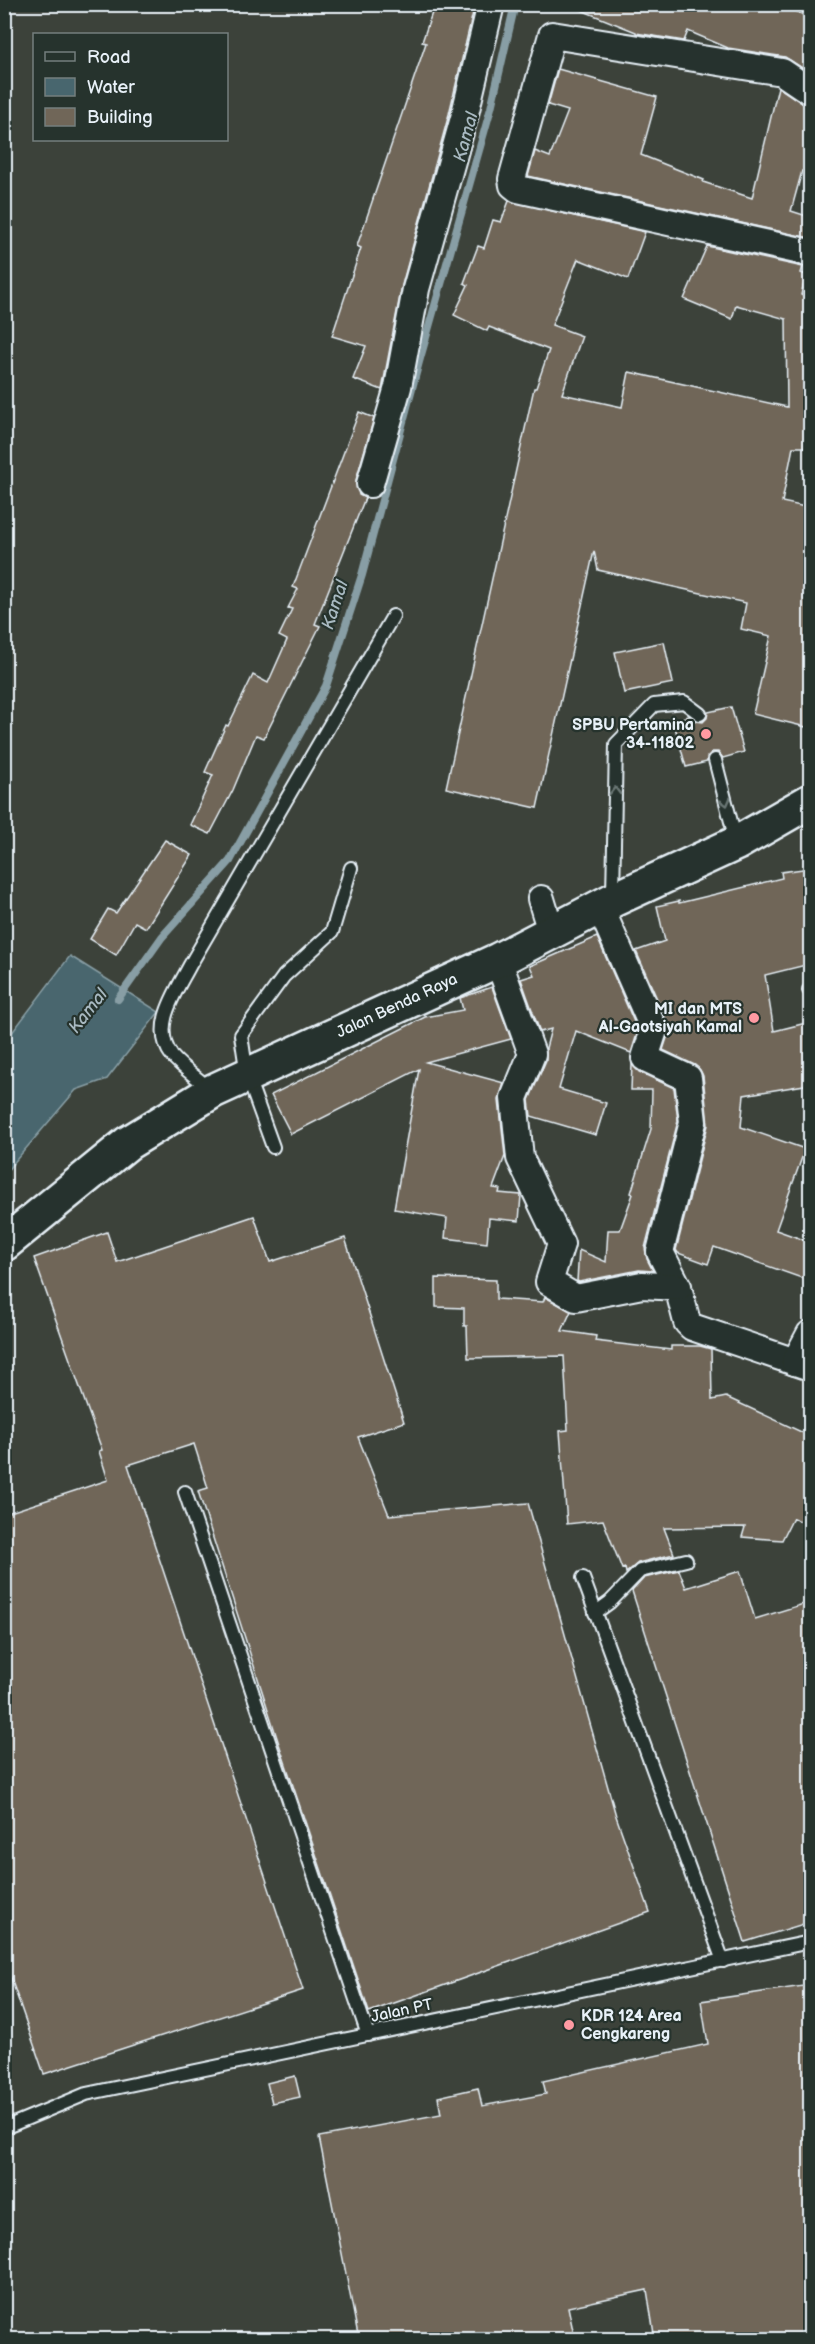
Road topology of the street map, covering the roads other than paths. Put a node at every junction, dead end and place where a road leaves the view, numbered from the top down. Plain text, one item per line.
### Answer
1 (491, 4) edge
2 (810, 91) edge
3 (810, 253) edge
4 (370, 484) dead end
5 (393, 616) dead end
6 (700, 714) dead end
7 (715, 760) dead end
8 (810, 802) edge
9 (737, 843) junction
10 (351, 868) dead end
11 (609, 898) junction
12 (498, 960) junction
13 (247, 1075) junction
14 (213, 1091) junction
15 (273, 1147) dead end
16 (4, 1244) edge
17 (678, 1287) junction
18 (810, 1334) edge
19 (803, 1364) edge
20 (185, 1491) dead end
21 (686, 1560) dead end
22 (583, 1578) dead end
23 (595, 1613) junction
24 (810, 1942) edge
25 (723, 1961) junction
26 (368, 2035) junction
27 (4, 2128) edge

1 - 4 street
2 - 3 street
5 - 14 lane
11 -> 6 lane
7 -> 9 lane
8 - 9 main road, Jalan Benda Raya
9 - 11 main road, Jalan Benda Raya
10 - 13 lane
11 - 12 main road, Jalan Benda Raya
11 - 17 street
12 - 13 main road, Jalan Benda Raya
12 - 17 street
13 - 14 main road, Jalan Benda Raya
13 - 15 lane
14 - 16 main road, Jalan Benda Raya
17 - 19 street
18 - 19 street
20 - 26 lane
21 - 23 lane
22 - 23 lane
23 - 25 lane
24 - 25 lane, Jalan PT
25 - 26 lane, Jalan PT
26 - 27 lane, Jalan PT

